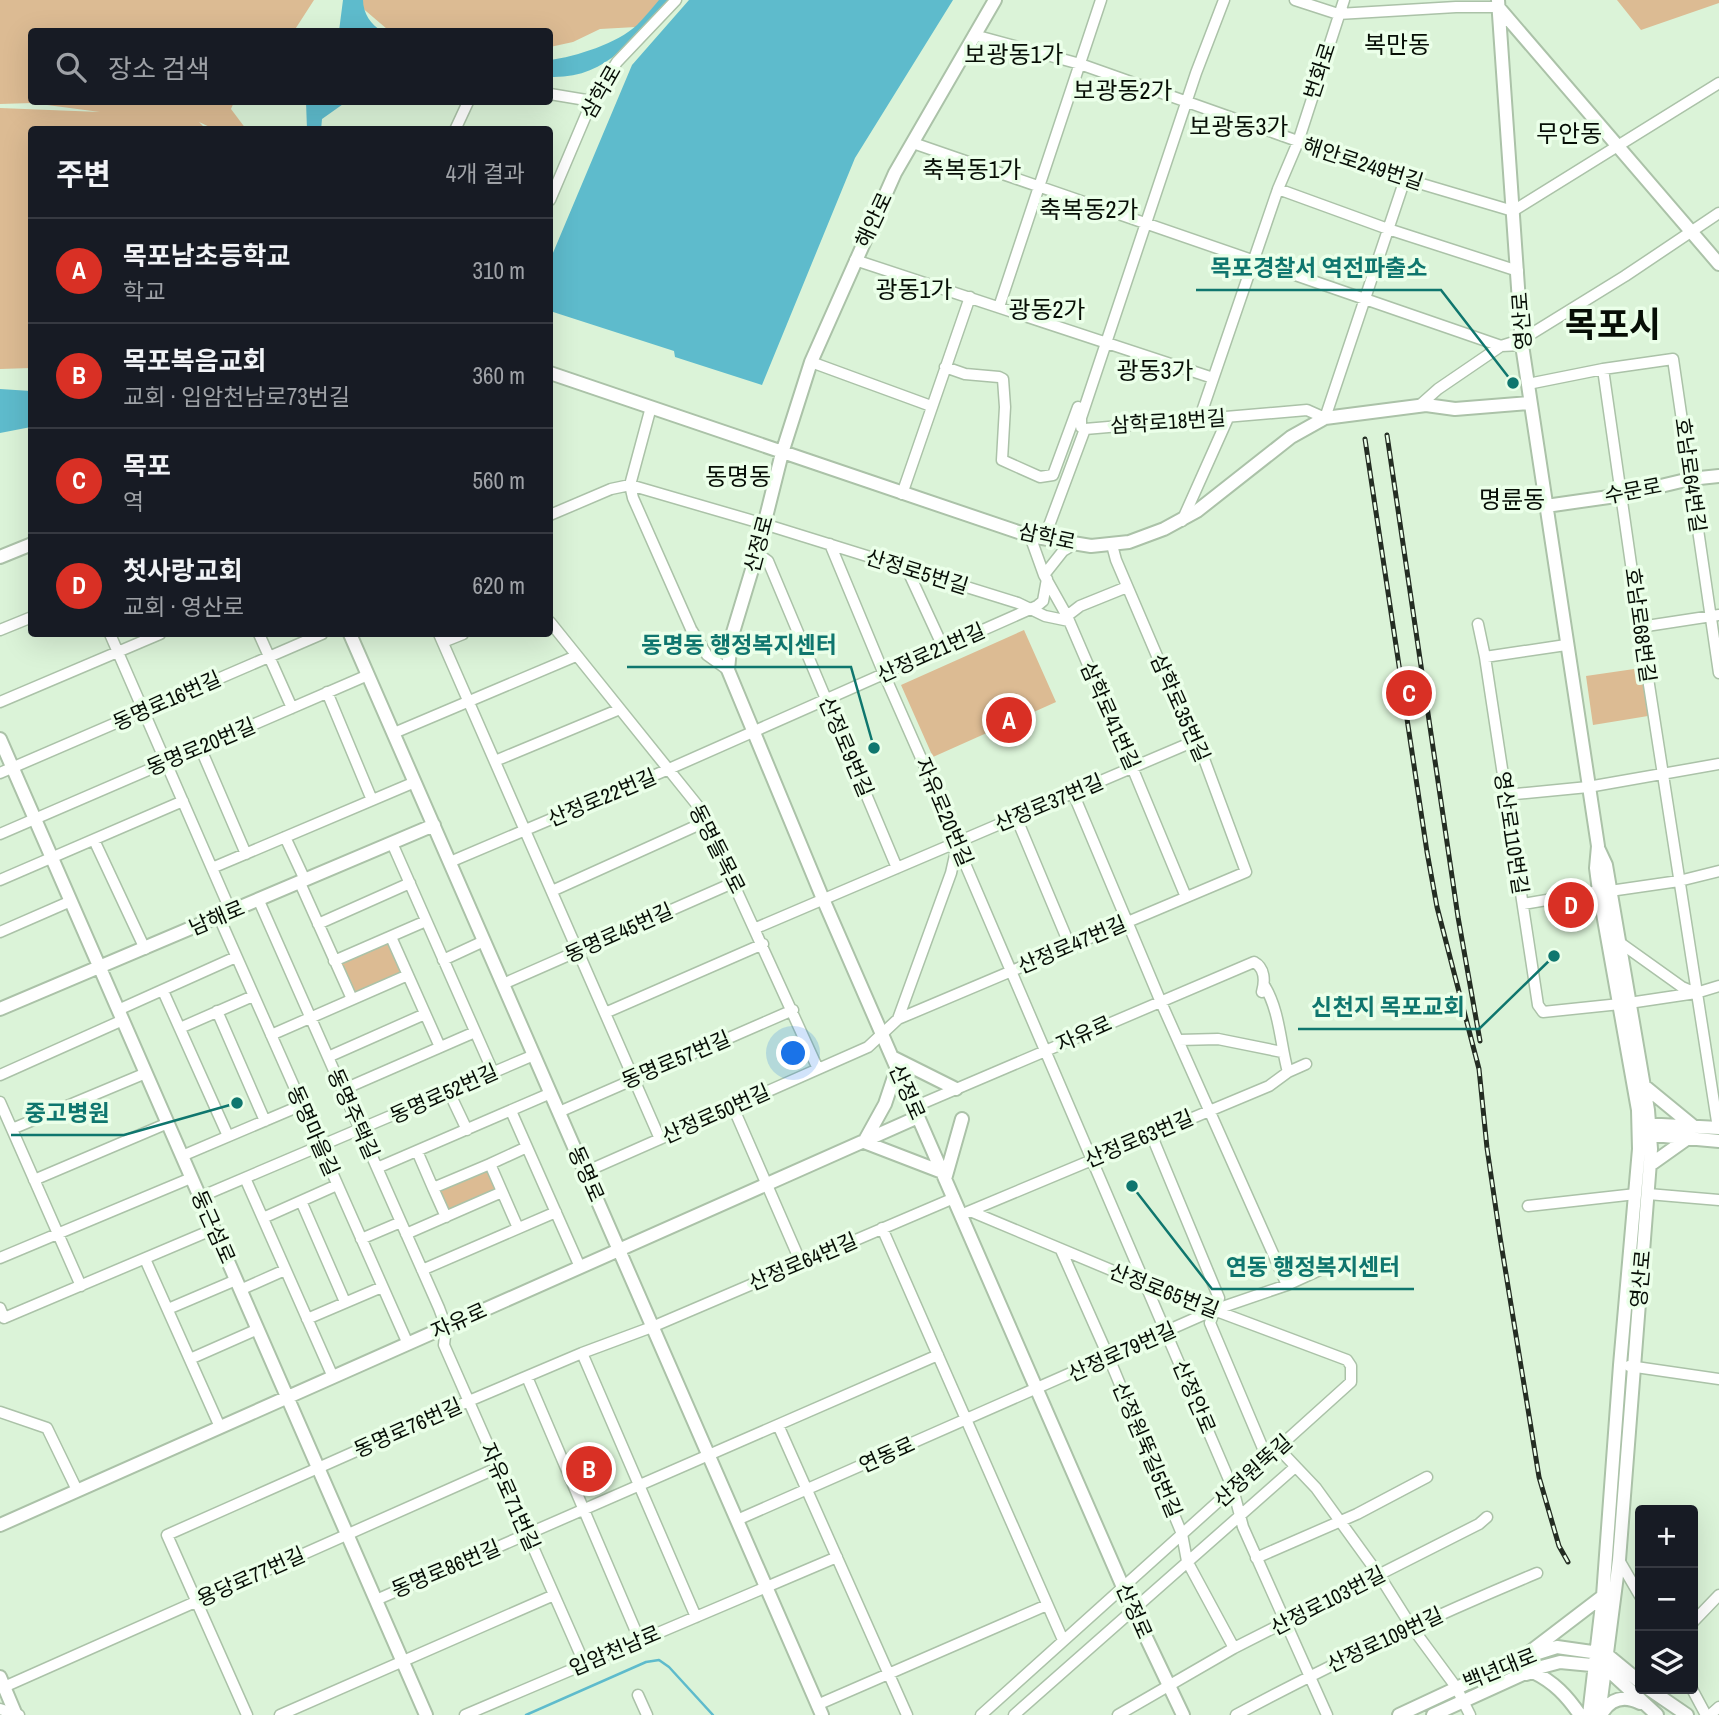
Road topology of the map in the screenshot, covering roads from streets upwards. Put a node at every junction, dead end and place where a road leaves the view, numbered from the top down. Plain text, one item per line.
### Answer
1 (676, 0) edge
2 (995, 0) edge
3 (1101, 0) edge
4 (1224, 0) edge
5 (1295, 0) edge
6 (1344, 0) edge
7 (1498, 4) edge
8 (1338, 14) junction
9 (974, 34) junction
10 (1080, 64) junction
11 (1719, 83) edge
12 (553, 94) edge
13 (1187, 100) junction
14 (592, 101) junction
15 (467, 105) edge
16 (457, 126) edge
17 (1298, 142) junction
18 (914, 144) junction
19 (1617, 145) junction
20 (1405, 179) junction
21 (1039, 187) junction
22 (1278, 189) junction
23 (553, 194) edge
24 (1513, 211) junction
25 (1719, 212) edge
26 (1146, 223) junction
27 (1388, 229) junction
28 (1691, 231) junction
29 (855, 260) junction
30 (1253, 260) junction
31 (1719, 264) edge
32 (1518, 271) junction
33 (970, 298) junction
34 (1363, 299) junction
35 (999, 307) junction
36 (1523, 342) junction
37 (1106, 343) junction
38 (1501, 346) junction
39 (811, 362) junction
40 (945, 368) junction
41 (1603, 369) junction
42 (553, 374) edge
43 (1213, 378) junction
44 (1528, 384) junction
45 (1089, 392) junction
46 (1530, 403) junction
47 (1420, 405) junction
48 (931, 406) junction
49 (651, 407) junction
50 (1228, 418) junction
51 (1325, 418) junction
52 (1199, 420) junction
53 (1085, 429) junction
54 (782, 453) junction
55 (1719, 476) edge
56 (1690, 479) junction
57 (630, 485) junction
58 (902, 494) junction
59 (1623, 495) junction
60 (1546, 506) junction
61 (553, 514) edge
62 (1182, 521) junction
63 (764, 524) junction
64 (1030, 536) junction
65 (1044, 539) junction
66 (830, 544) junction
67 (1073, 545) junction
68 (1112, 545) junction
69 (28, 546) edge
70 (757, 553) junction
71 (0, 557) edge
72 (907, 569) junction
73 (1046, 577) junction
74 (1127, 587) junction
75 (1031, 607) junction
76 (1715, 615) edge
77 (28, 619) edge
78 (1068, 619) junction
79 (1478, 624) dead end
80 (553, 626) edge
81 (1640, 627) junction
82 (0, 630) edge
83 (111, 637) edge
84 (153, 637) edge
85 (260, 637) edge
86 (315, 637) edge
87 (351, 637) edge
88 (441, 638) edge
89 (1566, 645) junction
90 (943, 648) junction
91 (118, 651) junction
92 (269, 656) junction
93 (576, 656) junction
94 (1485, 657) junction
95 (729, 670) junction
96 (1719, 673) edge
97 (884, 674) junction
98 (368, 675) junction
99 (327, 692) junction
100 (825, 700) junction
101 (469, 701) junction
102 (0, 702) edge
103 (292, 708) junction
104 (620, 709) junction
105 (144, 711) junction
106 (753, 732) junction
107 (394, 733) junction
108 (0, 739) edge
109 (1197, 740) junction
110 (200, 747) junction
111 (495, 761) junction
112 (166, 762) junction
113 (1719, 764) edge
114 (1132, 767) junction
115 (13, 768) junction
116 (669, 769) junction
117 (1662, 773) junction
118 (0, 774) edge
119 (415, 782) junction
120 (1588, 787) junction
121 (1073, 793) junction
122 (1505, 795) junction
123 (372, 800) junction
124 (183, 801) junction
125 (1016, 817) junction
126 (35, 819) junction
127 (707, 821) junction
128 (434, 825) junction
129 (525, 830) junction
130 (0, 834) edge
131 (285, 837) junction
132 (94, 840) junction
133 (958, 842) junction
134 (392, 843) junction
135 (246, 854) junction
136 (52, 858) junction
137 (450, 862) junction
138 (212, 868) junction
139 (897, 868) junction
140 (1245, 872) joint
141 (1719, 872) edge
142 (0, 880) edge
143 (1679, 881) junction
144 (302, 882) junction
145 (735, 882) junction
146 (410, 883) junction
147 (552, 891) junction
148 (1605, 891) junction
149 (1186, 897) junction
150 (823, 899) junction
151 (71, 901) junction
152 (258, 901) junction
153 (1522, 904) junction
154 (225, 915) junction
155 (426, 921) junction
156 (1128, 922) junction
157 (318, 924) junction
158 (756, 929) junction
159 (0, 932) edge
160 (391, 937) junction
161 (484, 941) junction
162 (1619, 942) junction
163 (763, 944) junction
164 (1070, 946) junction
165 (145, 949) junction
166 (578, 951) junction
167 (236, 957) junction
168 (443, 960) junction
169 (334, 961) junction
170 (100, 967) junction
171 (1011, 971) junction
172 (408, 975) junction
173 (503, 984) junction
174 (1719, 986) edge
175 (163, 991) junction
176 (1696, 993) junction
177 (253, 996) junction
178 (352, 999) junction
179 (1160, 1000) junction
180 (1625, 1004) junction
181 (0, 1009) edge
182 (793, 1010) junction
183 (218, 1012) junction
184 (605, 1013) junction
185 (425, 1014) junction
186 (120, 1015) junction
187 (310, 1017) junction
188 (898, 1019) junction
189 (180, 1028) junction
190 (475, 1032) junction
191 (882, 1033) junction
192 (271, 1035) junction
193 (1179, 1040) junction
194 (440, 1047) junction
195 (1045, 1052) junction
196 (1282, 1052) junction
197 (534, 1055) junction
198 (328, 1057) junction
199 (895, 1063) junction
200 (1306, 1064) dead end
201 (818, 1069) junction
202 (493, 1072) junction
203 (1288, 1072) junction
204 (146, 1073) junction
205 (0, 1075) edge
206 (634, 1078) junction
207 (1057, 1080) joint
208 (1643, 1085) junction
209 (956, 1089) junction
210 (342, 1090) junction
211 (449, 1091) junction
212 (551, 1093) junction
213 (0, 1102) edge
214 (302, 1105) junction
215 (733, 1107) junction
216 (1210, 1109) junction
217 (511, 1111) junction
218 (559, 1112) junction
219 (916, 1112) junction
220 (962, 1119) dead end
221 (265, 1121) junction
222 (168, 1123) junction
223 (12, 1129) junction
224 (1644, 1129) junction
225 (360, 1130) junction
226 (467, 1130) junction
227 (1690, 1132) junction
228 (1719, 1132) edge
229 (1151, 1134) junction
230 (228, 1136) junction
231 (660, 1139) junction
232 (864, 1142) junction
233 (320, 1147) junction
234 (527, 1147) junction
235 (417, 1151) junction
236 (182, 1156) junction
237 (1091, 1159) junction
238 (490, 1164) junction
239 (1650, 1165) junction
240 (377, 1168) junction
241 (585, 1172) junction
242 (943, 1175) junction
243 (191, 1178) junction
244 (245, 1178) junction
245 (34, 1180) junction
246 (767, 1184) junction
247 (337, 1185) junction
248 (433, 1188) junction
249 (502, 1192) junction
250 (1642, 1194) junction
251 (200, 1197) junction
252 (954, 1198) junction
253 (1719, 1200) edge
254 (301, 1201) junction
255 (1528, 1206) dead end
256 (555, 1212) junction
257 (965, 1213) junction
258 (446, 1217) junction
259 (263, 1218) junction
260 (401, 1222) junction
261 (518, 1228) junction
262 (882, 1228) junction
263 (214, 1229) junction
264 (58, 1233) junction
265 (407, 1234) junction
266 (361, 1239) junction
267 (619, 1250) junction
268 (1061, 1250) junction
269 (0, 1258) edge
270 (145, 1259) junction
271 (801, 1263) junction
272 (580, 1267) junction
273 (1324, 1268) dead end
274 (285, 1270) junction
275 (422, 1270) junction
276 (238, 1285) junction
277 (1147, 1285) junction
278 (1287, 1285) junction
279 (81, 1286) junction
280 (382, 1287) junction
281 (345, 1303) junction
282 (168, 1309) junction
283 (1214, 1310) junction
284 (2, 1313) edge
285 (307, 1319) junction
286 (446, 1327) junction
287 (652, 1327) junction
288 (258, 1329) junction
289 (1167, 1332) junction
290 (408, 1344) junction
291 (582, 1353) junction
292 (938, 1355) junction
293 (1109, 1358) junction
294 (190, 1359) junction
295 (1620, 1365) junction
296 (1634, 1366) junction
297 (333, 1377) junction
298 (527, 1377) junction
299 (1719, 1378) edge
300 (1351, 1382) joint
301 (1037, 1389) junction
302 (287, 1397) junction
303 (469, 1401) junction
304 (0, 1412) edge
305 (966, 1420) junction
306 (778, 1425) junction
307 (220, 1427) junction
308 (1278, 1448) junction
309 (708, 1455) junction
310 (1267, 1458) junction
311 (498, 1468) junction
312 (1294, 1468) junction
313 (319, 1469) junction
314 (1427, 1477) dead end
315 (639, 1485) junction
316 (807, 1489) junction
317 (1233, 1489) junction
318 (77, 1490) junction
319 (584, 1510) junction
320 (0, 1513) edge
321 (1238, 1516) junction
322 (1487, 1517) dead end
323 (16, 1518) junction
324 (737, 1520) junction
325 (1339, 1521) junction
326 (0, 1525) edge
327 (0, 1532) edge
328 (347, 1534) junction
329 (526, 1534) junction
330 (1182, 1534) junction
331 (837, 1557) junction
332 (1256, 1558) junction
333 (1619, 1560) junction
334 (1187, 1561) junction
335 (1537, 1573) dead end
336 (1379, 1575) junction
337 (1635, 1587) edge
338 (766, 1588) junction
339 (1124, 1588) junction
340 (554, 1595) junction
341 (1719, 1595) edge
342 (1603, 1596) junction
343 (376, 1600) junction
344 (196, 1601) junction
345 (1048, 1605) junction
346 (1133, 1610) junction
347 (1698, 1617) edge
348 (696, 1618) junction
349 (1285, 1622) junction
350 (1411, 1626) junction
351 (1063, 1640) junction
352 (640, 1641) junction
353 (1234, 1648) junction
354 (1519, 1659) junction
355 (1600, 1659) junction
356 (403, 1661) junction
357 (585, 1664) junction
358 (889, 1674) junction
359 (1310, 1675) junction
360 (1635, 1679) edge
361 (1506, 1680) junction
362 (2, 1682) edge
363 (1168, 1685) junction
364 (1456, 1687) junction
365 (1656, 1694) edge
366 (1695, 1694) edge
367 (638, 1695) dead end
368 (1463, 1701) junction
369 (1719, 1707) edge
370 (0, 1709) edge
371 (819, 1710) edge
372 (1657, 1714) edge
373 (17, 1715) edge
374 (247, 1715) edge
375 (281, 1715) edge
376 (426, 1715) edge
377 (465, 1715) edge
378 (647, 1715) edge
379 (907, 1715) edge
380 (981, 1715) edge
381 (1014, 1715) edge
382 (1118, 1715) edge
383 (1182, 1715) edge
384 (1236, 1715) edge
385 (1327, 1715) edge
386 (1399, 1715) edge
387 (1433, 1715) edge
388 (1470, 1715) edge
389 (1580, 1715) edge
390 (1588, 1715) edge
391 (1600, 1715) edge
392 (1687, 1715) edge
393 (1708, 1715) edge

1 - 14 street, 삼학로
2 - 9 street, 해안로
3 - 10 street
4 - 13 street
5 - 8 street
6 - 8 street, 번화로
7 - 8 street
7 - 19 street
7 - 24 street, 영산로
8 - 17 street, 번화로
9 - 10 street, 해안로249번길
9 - 18 street, 해안로
10 - 13 street, 해안로249번길
10 - 21 street
11 - 19 street
12 - 14 street
13 - 17 street, 해안로249번길
13 - 26 street
14 - 23 street, 삼학로
15 - 16 street
17 - 20 street, 해안로249번길
17 - 22 street, 번화로
18 - 21 street
18 - 29 street, 해안로
19 - 24 street
19 - 28 street
20 - 24 street, 해안로249번길
20 - 27 street
21 - 26 street
21 - 35 street
22 - 27 street
22 - 30 street, 번화로
24 - 32 street, 영산로
25 - 28 street
26 - 30 street
26 - 37 street
27 - 32 street
27 - 34 street
28 - 31 street
28 - 36 street
29 - 33 street
29 - 39 street, 해안로
30 - 34 street
30 - 43 street, 번화로
32 - 36 street, 영산로
33 - 35 street
33 - 40 street
34 - 38 street
34 - 51 street
35 - 37 street
36 - 38 street
36 - 44 street, 영산로
37 - 43 street
37 - 45 street
38 - 47 street
39 - 48 street
39 - 54 street, 해안로
40 - 45 street
40 - 48 street
41 - 44 street
41 - 56 street, 호남로64번길
41 - 59 street, 호남로68번길
42 - 49 street, 삼학로
43 - 52 street, 번화로
44 - 46 street, 영산로
45 - 53 street
46 - 47 street, 삼학로
46 - 60 street, 영산로
47 - 51 street, 삼학로
48 - 58 street
49 - 54 street, 삼학로
49 - 57 street
50 - 51 street, 삼학로18번길
50 - 52 street, 삼학로18번길
50 - 62 street
51 - 62 street, 삼학로
52 - 53 street, 삼학로18번길
53 - 65 street, 삼학로18번길
54 - 58 street, 삼학로
54 - 63 street, 산정로
55 - 56 street, 수문로
56 - 59 street, 수문로
56 - 76 street, 호남로64번길
57 - 61 street
57 - 63 street, 산정로5번길
57 - 95 street
58 - 64 street, 삼학로
59 - 60 street, 수문로
59 - 81 street, 호남로68번길
60 - 89 street, 영산로
62 - 68 street, 삼학로
63 - 66 street, 산정로5번길
63 - 70 street, 산정로
64 - 65 street, 삼학로
64 - 73 street, 삼학로41번길
65 - 67 street, 삼학로
66 - 72 street, 산정로5번길
66 - 97 street, 자유로20번길
67 - 68 street, 삼학로
67 - 73 street
68 - 74 street, 삼학로35번길
69 - 71 street
70 - 95 street, 산정로
70 - 100 street, 산정로9번길
72 - 75 street, 산정로5번길
72 - 90 street
73 - 75 street
73 - 78 street, 삼학로41번길
74 - 78 street
74 - 109 street, 삼학로35번길
75 - 78 street, 산정로5번길
75 - 90 street, 산정로21번길
76 - 81 street
76 - 96 street, 호남로64번길
77 - 82 street
78 - 114 street, 삼학로41번길
79 - 94 street, 영산로110번길
80 - 93 street, 동명들목로
81 - 117 street, 호남로68번길
83 - 91 street, 동명마을길
84 - 91 street
85 - 92 street
86 - 92 street, 동명로16번길
87 - 98 street, 동명로
88 - 101 street
89 - 94 street
89 - 120 street, 영산로
90 - 97 street, 산정로21번길
91 - 102 street
91 - 105 street, 동명마을길
92 - 103 street
92 - 105 street, 동명로16번길
93 - 101 street
93 - 104 street, 동명들목로
94 - 122 street, 영산로110번길
95 - 106 street, 산정로
97 - 100 street, 산정로21번길
97 - 133 street, 자유로20번길
98 - 99 street, 동명로20번길
98 - 107 street, 동명로
99 - 103 street, 동명로20번길
99 - 123 street
100 - 106 street, 산정로21번길
100 - 139 street, 산정로9번길
101 - 107 street
101 - 111 street
103 - 110 street, 동명로20번길
104 - 111 street
104 - 116 street, 동명들목로
105 - 112 street, 동명마을길
105 - 115 street, 동명로16번길
106 - 116 street, 산정로22번길
106 - 150 street, 산정로
107 - 119 street, 동명로
108 - 115 street, 둥근섬로
109 - 114 street, 산정로37번길
109 - 140 street, 삼학로35번길
110 - 112 street, 동명로20번길
110 - 135 street
111 - 129 street
112 - 124 street, 동명마을길
112 - 126 street, 동명로20번길
113 - 117 street
114 - 121 street, 산정로37번길
114 - 149 street, 삼학로41번길
115 - 118 street, 동명로16번길
115 - 126 street, 둥근섬로
116 - 127 street, 동명들목로
116 - 129 street, 산정로22번길
117 - 120 street
117 - 143 street, 호남로68번길
119 - 123 street
119 - 128 street, 동명로
120 - 122 street
120 - 148 street, 영산로
121 - 125 street, 산정로37번길
121 - 156 street
122 - 153 street, 영산로110번길
123 - 131 street
124 - 132 street
124 - 138 street, 동명마을길
125 - 133 street, 산정로37번길
125 - 164 street
126 - 130 street, 동명로20번길
126 - 136 street, 둥근섬로
127 - 145 street, 동명들목로
127 - 147 street
128 - 134 street, 남해로
128 - 137 street, 동명로
129 - 137 street, 산정로22번길
129 - 147 street
131 - 135 street
131 - 144 street
132 - 136 street
132 - 165 street
133 - 139 street, 산정로37번길
133 - 171 street, 자유로20번길
133 - 188 street
134 - 144 street, 남해로
134 - 146 street
135 - 138 street
136 - 142 street
136 - 151 street, 둥근섬로
137 - 161 street, 동명로
138 - 154 street, 동명마을길
139 - 150 street, 산정로37번길
140 - 149 street, 산정로47번길
141 - 143 street
143 - 148 street
143 - 176 street, 호남로68번길
144 - 152 street, 남해로
144 - 157 street
145 - 158 street, 동명들목로
145 - 166 street, 동명로45번길
146 - 155 street
146 - 157 street
147 - 166 street
148 - 153 street
148 - 162 street, 영산로
148 - 180 street, 영산로
149 - 156 street, 산정로47번길
150 - 158 street, 산정로37번길
150 - 191 street, 산정로
151 - 159 street
151 - 170 street, 둥근섬로
152 - 154 street, 남해로
152 - 187 street, 동명주택길
153 - 180 street, 영산로110번길
154 - 165 street, 남해로
154 - 167 street, 동명마을길
155 - 160 street
155 - 168 street
156 - 164 street, 산정로47번길
156 - 179 street
157 - 169 street
158 - 163 street, 동명들목로
160 - 169 street
160 - 172 street
161 - 168 street
161 - 173 street, 동명로
162 - 176 street
162 - 180 street, 영산로
163 - 182 street, 동명들목로
163 - 184 street
164 - 171 street, 산정로47번길
165 - 170 street, 남해로
166 - 173 street, 동명로45번길
166 - 184 street
167 - 175 street
167 - 177 street, 동명마을길
168 - 190 street
169 - 178 street
170 - 181 street, 남해로
170 - 186 street, 둥근섬로
171 - 188 street, 산정로47번길
171 - 195 street, 자유로20번길
172 - 178 street
172 - 185 street
173 - 197 street, 동명로
174 - 176 street
175 - 186 street
175 - 189 street
176 - 180 street
176 - 228 street, 호남로68번길
177 - 183 street
177 - 192 street, 동명마을길
178 - 187 street
179 - 193 street
179 - 195 street, 자유로
179 - 196 street, 자유로
180 - 208 street, 영산로
180 - 224 street, 영산로
182 - 201 street, 동명들목로
182 - 206 street, 동명로57번길
183 - 189 street
183 - 221 street
184 - 206 street
185 - 194 street
185 - 198 street
186 - 204 street, 둥근섬로
186 - 205 street
187 - 192 street
187 - 198 street, 동명주택길
188 - 191 street, 산정로50번길
189 - 230 street
190 - 194 street
190 - 202 street
191 - 199 street, 산정로
191 - 201 street, 산정로50번길
192 - 214 street, 동명마을길
193 - 196 street
193 - 216 street
194 - 210 street
195 - 207 street, 자유로20번길
195 - 209 street, 자유로
196 - 203 street
197 - 202 street, 동명로52번길
197 - 212 street, 동명로
198 - 210 street, 동명주택길
199 - 209 street
199 - 219 street, 산정로
199 - 232 street
200 - 203 street, 산정로63번길
201 - 215 street, 산정로50번길
202 - 211 street, 동명로52번길
203 - 216 street, 산정로63번길
204 - 222 street, 둥근섬로
204 - 223 street
206 - 218 street, 동명로57번길
206 - 231 street
207 - 237 street, 산정안로
208 - 224 street, 영산로
208 - 227 street
209 - 219 street, 자유로
210 - 225 street, 동명주택길
211 - 225 street, 동명로52번길
211 - 226 street
212 - 217 street
212 - 218 street, 동명로
213 - 223 street
214 - 221 street
214 - 233 street, 동명마을길
215 - 231 street, 산정로50번길
215 - 246 street
216 - 229 street, 산정로63번길
216 - 278 street
217 - 226 street
217 - 234 street
218 - 241 street, 동명로
219 - 232 street, 자유로
219 - 242 street, 산정로
220 - 242 street
221 - 230 street
222 - 236 street, 둥근섬로
222 - 245 street
223 - 245 street
224 - 227 street
224 - 239 street, 영산로
224 - 250 street, 영산로
225 - 233 street, 동명로52번길
225 - 240 street, 동명주택길
226 - 235 street
227 - 228 street
227 - 239 street
229 - 237 street, 산정로63번길
229 - 283 street
230 - 236 street
231 - 241 street, 산정로50번길
232 - 242 street
232 - 246 street, 자유로
233 - 244 street, 동명로52번길
233 - 247 street, 동명마을길
234 - 238 street
234 - 256 street
235 - 240 street
235 - 248 street
236 - 243 street, 둥근섬로
237 - 257 street, 산정로63번길
237 - 277 street, 산정안로
238 - 248 street
238 - 249 street
239 - 250 street, 영산로
240 - 260 street, 동명주택길
241 - 267 street, 동명로
242 - 252 street, 산정로
243 - 251 street, 둥근섬로
243 - 264 street
244 - 251 street, 동명로52번길
244 - 259 street
245 - 264 street
246 - 267 street, 자유로
246 - 271 street
247 - 254 street
247 - 266 street, 동명마을길
248 - 258 street
249 - 258 street
249 - 261 street
250 - 253 street
250 - 255 street
250 - 295 street, 영산로
250 - 296 street, 영산로
251 - 263 street, 둥근섬로
252 - 257 street, 산정로
252 - 262 street, 산정로64번길
254 - 259 street
254 - 281 street
256 - 261 street
256 - 272 street
257 - 268 street, 산정로65번길
257 - 301 street, 산정로
258 - 265 street
259 - 274 street
260 - 265 street, 동명주택길
260 - 266 street
261 - 275 street
262 - 271 street, 산정로64번길
262 - 292 street
263 - 270 street
263 - 276 street, 둥근섬로
264 - 269 street
264 - 279 street
265 - 275 street, 동명주택길
266 - 280 street, 동명마을길
267 - 272 street, 자유로
267 - 287 street, 동명로
268 - 277 street, 산정로65번길
268 - 293 street, 산정원뚝길5번길
270 - 279 street
270 - 282 street
271 - 287 street, 산정로64번길
272 - 286 street, 자유로
273 - 278 street, 산정로79번길
274 - 276 street
274 - 285 street
275 - 286 street, 동명주택길
276 - 282 street
276 - 288 street, 둥근섬로
277 - 283 street, 산정로65번길
277 - 289 street, 산정안로
278 - 283 street, 산정로79번길
279 - 284 street
280 - 281 street
280 - 290 street, 동명마을길
281 - 285 street
282 - 294 street
283 - 289 street, 산정로79번길
283 - 300 street, 산정로65번길
283 - 310 street
285 - 297 street
286 - 290 street, 자유로
286 - 303 street, 자유로71번길
287 - 291 street, 동명로76번길
287 - 309 street, 동명로
288 - 294 street
288 - 302 street, 둥근섬로
289 - 293 street, 산정로79번길
289 - 317 street, 산정안로
290 - 297 street, 자유로
291 - 298 street, 동명로76번길
291 - 315 street
292 - 305 street
292 - 306 street, 동명로86번길
293 - 301 street, 산정로79번길
293 - 330 street, 산정원뚝길5번길
294 - 307 street
295 - 296 street
295 - 342 street, 영산로
296 - 299 street
296 - 333 street, 영산로
297 - 302 street, 자유로
298 - 303 street, 동명로76번길
298 - 319 street
300 - 308 street, 산정원뚝길
301 - 305 street, 연동로
301 - 339 street, 산정로
302 - 307 street, 자유로
302 - 313 street, 둥근섬로
303 - 311 street, 자유로71번길
303 - 313 street, 동명로76번길
304 - 318 street
305 - 316 street, 연동로
305 - 345 street
306 - 309 street, 동명로86번길
306 - 316 street
307 - 318 street, 자유로
308 - 310 street, 산정원뚝길
308 - 312 street
309 - 315 street, 동명로86번길
309 - 324 street, 동명로
310 - 317 street, 산정원뚝길
311 - 328 street, 용당로77번길
311 - 329 street, 자유로71번길
312 - 321 street
312 - 325 street
313 - 328 street, 둥근섬로
313 - 344 street, 동명로76번길
314 - 325 street
315 - 319 street, 동명로86번길
315 - 348 street
316 - 324 street, 연동로
316 - 331 street
317 - 321 street, 산정안로
317 - 330 street, 산정원뚝길
318 - 323 street, 자유로
319 - 329 street, 동명로86번길
319 - 352 street
320 - 323 street
321 - 332 street, 산정안로
321 - 334 street
322 - 336 street, 산정로103번길
323 - 326 street, 자유로
323 - 327 street
324 - 338 street, 동명로
325 - 332 street
325 - 336 street
328 - 343 street, 둥근섬로
328 - 344 street, 용당로77번길
329 - 340 street, 자유로71번길
329 - 343 street, 동명로86번길
330 - 334 street, 산정원뚝길5번길
330 - 339 street, 산정원뚝길
331 - 338 street, 입암천남로
331 - 358 street
332 - 349 street, 산정안로
333 - 337 street
333 - 355 street, 영산로
334 - 346 street
334 - 353 street, 산정원뚝길5번길
335 - 350 street, 산정로109번길
336 - 349 street, 산정로103번길
336 - 350 street
338 - 348 street, 입암천남로
338 - 371 street, 동명로
339 - 346 street, 산정로
339 - 351 street, 산정원뚝길
340 - 356 street
340 - 357 street, 자유로71번길
341 - 347 street
342 - 354 street
342 - 355 street, 영산로
343 - 356 street, 둥근섬로
344 - 362 street, 용당로77번길
344 - 374 street
345 - 351 street
345 - 358 street
346 - 363 street, 산정로
346 - 381 street
348 - 352 street, 입암천남로
349 - 353 street, 산정로103번길
349 - 359 street, 산정안로
350 - 359 street, 산정로109번길
350 - 364 street
351 - 380 street, 산정원뚝길
352 - 357 street, 입암천남로
353 - 363 street, 산정로103번길
354 - 355 street, 백년대로
354 - 364 street, 백년대로
355 - 360 street
355 - 361 street, 백년대로
355 - 372 street
355 - 390 street, 영산로
355 - 391 street, 영산로
356 - 375 street
356 - 376 street, 둥근섬로
357 - 377 street, 입암천남로
358 - 371 street
358 - 379 street
359 - 384 street, 산정로109번길
359 - 385 street, 산정안로
361 - 368 street, 백년대로
361 - 389 street
362 - 373 street
363 - 382 street, 산정로103번길
363 - 383 street, 산정로
364 - 368 street
364 - 386 street, 백년대로
365 - 392 street
366 - 393 street
367 - 378 street
368 - 387 street, 백년대로
368 - 388 street
369 - 393 street
370 - 373 street
372 - 391 street

